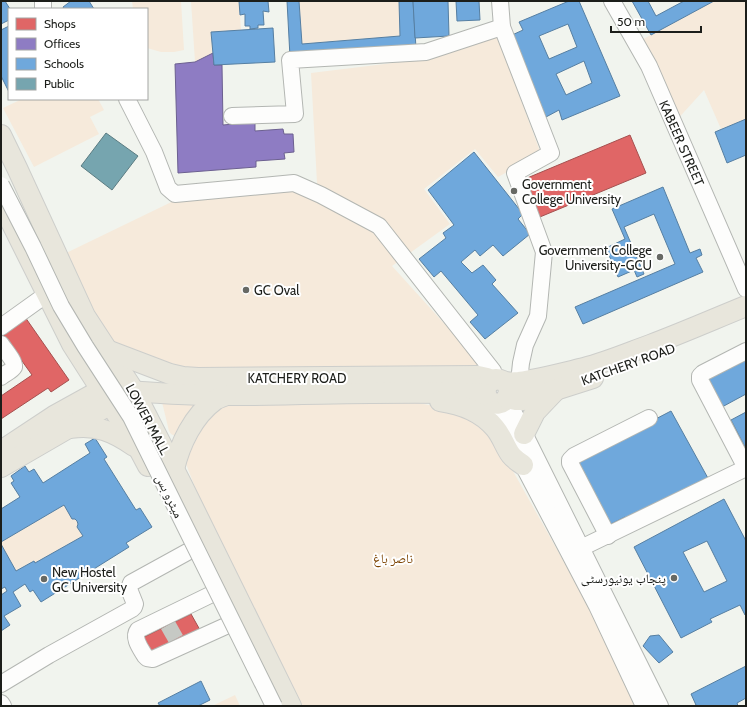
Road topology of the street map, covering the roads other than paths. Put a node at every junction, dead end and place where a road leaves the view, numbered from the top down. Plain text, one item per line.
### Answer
1 (500, 1) edge
2 (612, 1) edge
3 (502, 27) junction
4 (128, 100) edge
5 (232, 116) dead end
6 (1, 135) edge
7 (1, 185) edge
8 (1, 202) edge
9 (746, 289) edge
10 (47, 294) junction
11 (746, 306) edge
12 (746, 319) edge
13 (1, 327) edge
14 (1, 344) edge
15 (107, 350) junction
16 (746, 351) edge
17 (1, 377) edge
18 (500, 390) junction
19 (556, 390) junction
20 (134, 391) junction
21 (405, 393) junction
22 (226, 395) junction
23 (106, 397) junction
24 (649, 418) dead end
25 (69, 428) junction
26 (524, 434) junction
27 (139, 449) junction
28 (1, 451) edge
29 (523, 465) junction
30 (1, 467) edge
31 (746, 468) edge
32 (174, 469) junction
33 (608, 536) junction
34 (581, 548) junction
35 (191, 550) junction
36 (212, 594) junction
37 (228, 625) junction
38 (1, 684) edge
39 (1, 703) edge
40 (2, 706) edge
41 (266, 706) edge
42 (274, 706) edge
43 (291, 706) edge
44 (644, 706) edge
45 (660, 706) edge

1 - 3 street
2 - 9 street, KABEER STREET
3 - 5 street
3 - 18 street
4 - 18 street
6 - 15 main road, LOWER MALL
7 - 42 street, میٹرو بس, bridge
8 - 10 main road, LOWER MALL
10 - 13 street
10 - 23 main road, LOWER MALL
11 - 18 main road
12 - 19 main road, KATCHERY ROAD
14 - 17 street
15 - 18 main road, KATCHERY ROAD
15 - 20 main road, LOWER MALL
16 - 31 street
18 - 19 main road, KATCHERY ROAD
18 - 21 main road, KATCHERY ROAD
18 - 26 street
18 - 29 street
19 - 26 main road
20 - 22 main road, KATCHERY ROAD
20 - 23 main road
20 - 32 main road, LOWER MALL
21 - 22 main road, KATCHERY ROAD
21 - 29 main road
22 - 32 main road
23 - 25 main road
23 - 27 main road, LOWER MALL
23 - 28 main road
24 - 33 street
25 - 27 main road
25 - 30 main road
26 - 34 street
27 - 35 main road, LOWER MALL
29 - 44 street
31 - 33 street
32 - 43 main road, LOWER MALL
33 - 34 street
34 - 45 street
35 - 36 main road, LOWER MALL
35 - 38 street
36 - 37 main road, LOWER MALL
36 - 37 street
37 - 41 main road, LOWER MALL
39 - 40 street

